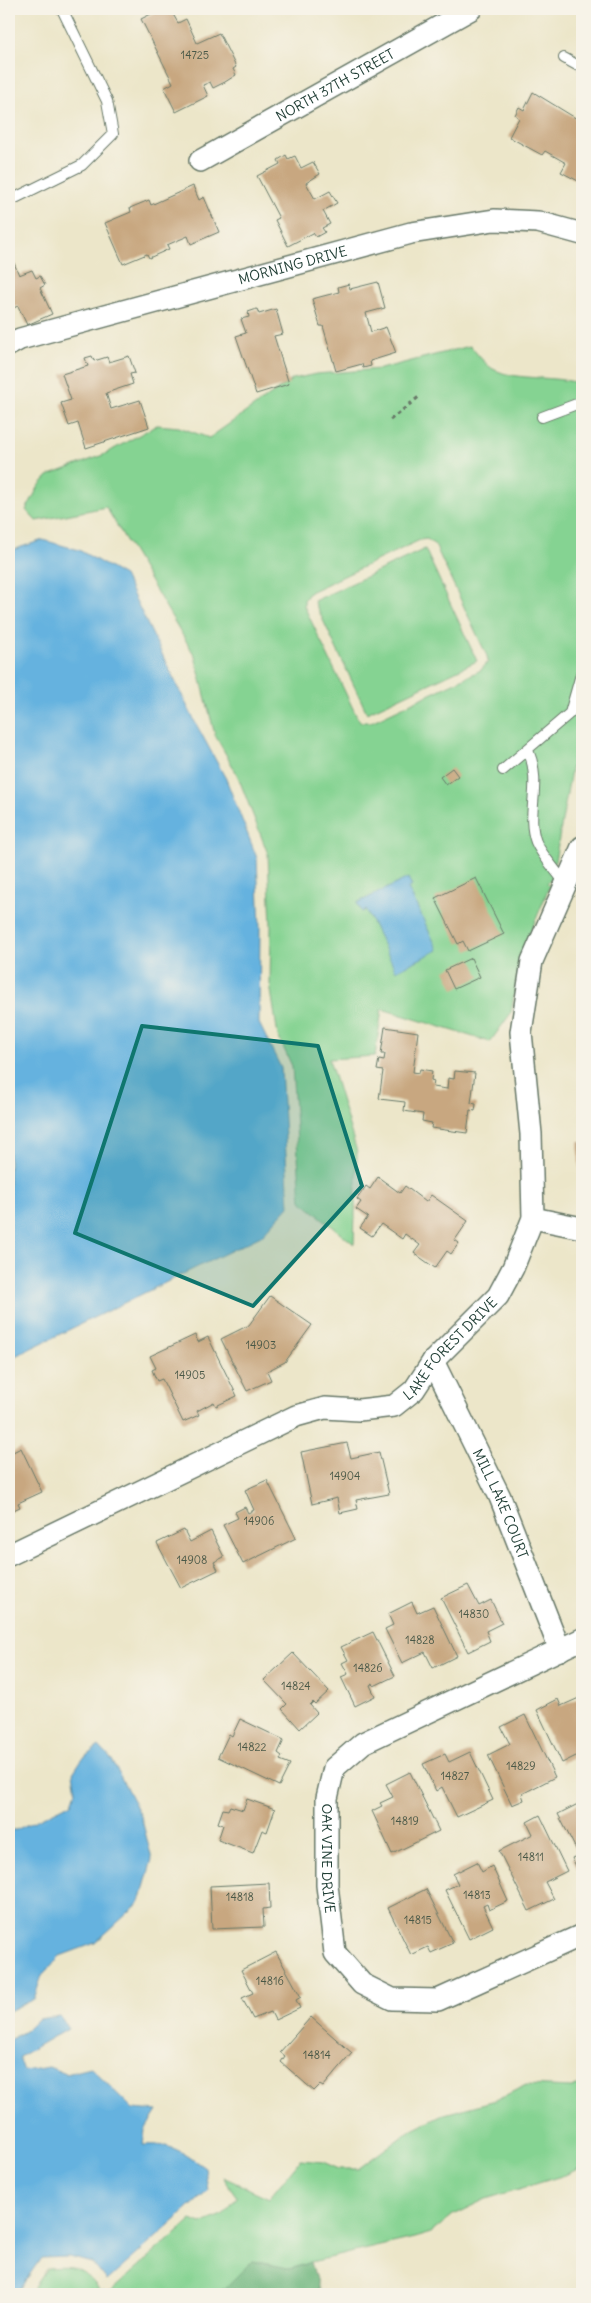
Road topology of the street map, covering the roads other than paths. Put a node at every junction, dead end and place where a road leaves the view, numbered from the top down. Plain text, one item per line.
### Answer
1 (62, 9) edge
2 (471, 9) edge
3 (564, 58) dead end
4 (582, 68) edge
5 (200, 160) dead end
6 (9, 201) edge
7 (582, 234) edge
8 (9, 345) edge
9 (582, 402) edge
10 (542, 417) dead end
11 (582, 671) edge
12 (528, 750) junction
13 (503, 770) dead end
14 (582, 847) edge
15 (582, 867) edge
16 (565, 883) junction
17 (533, 1218) junction
18 (582, 1228) edge
19 (433, 1361) junction
20 (9, 1555) edge
21 (582, 1639) edge
22 (560, 1650) junction
23 (582, 1934) edge

1 - 6 lane
2 - 5 street, NORTH 37TH STREET
3 - 4 lane
7 - 8 street, MORNING DRIVE
9 - 10 lane
11 - 12 lane
12 - 13 lane
12 - 16 lane
14 - 16 street, LAKE FOREST DRIVE
15 - 16 street, LAKE FOREST DRIVE
16 - 17 street, LAKE FOREST DRIVE
17 - 18 street
17 - 19 street, LAKE FOREST DRIVE
19 - 20 street, LAKE FOREST DRIVE
19 - 22 street, MILL LAKE COURT
21 - 22 street, OAK VINE DRIVE
22 - 23 street, OAK VINE DRIVE

